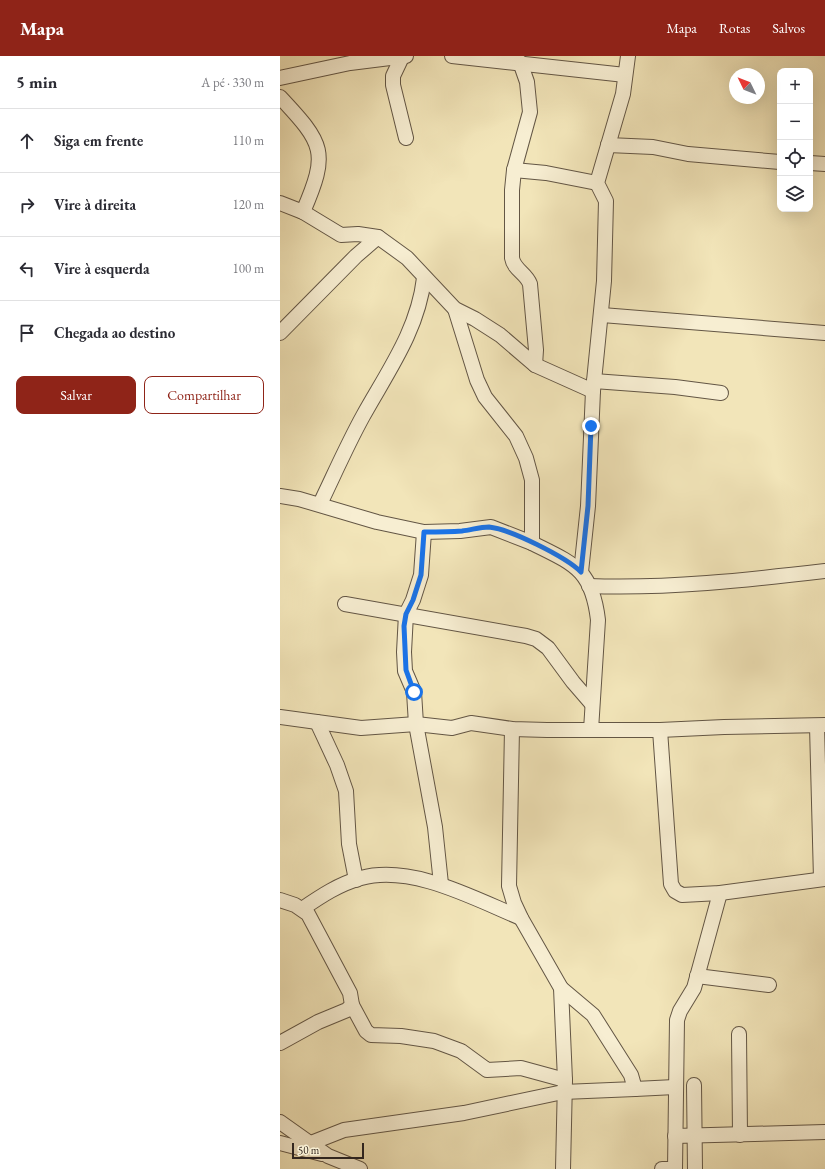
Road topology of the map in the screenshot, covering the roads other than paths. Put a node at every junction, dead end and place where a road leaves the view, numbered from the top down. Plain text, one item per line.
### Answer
1 (404, 56) edge
2 (452, 56) edge
3 (628, 56) edge
4 (510, 60) edge
5 (625, 75) junction
6 (280, 78) edge
7 (280, 98) edge
8 (406, 138) dead end
9 (608, 145) junction
10 (777, 162) edge
11 (813, 163) edge
12 (825, 164) edge
13 (514, 170) junction
14 (597, 183) junction
15 (280, 204) edge
16 (303, 212) junction
17 (378, 237) junction
18 (424, 278) junction
19 (455, 309) junction
20 (602, 315) junction
21 (280, 333) edge
22 (825, 333) edge
23 (535, 365) junction
24 (594, 386) junction
25 (721, 393) dead end
26 (280, 496) edge
27 (320, 504) junction
28 (424, 532) junction
29 (532, 543) junction
30 (825, 571) edge
31 (581, 572) junction
32 (588, 586) junction
33 (344, 604) dead end
34 (406, 614) junction
35 (592, 704) junction
36 (280, 717) edge
37 (317, 722) junction
38 (416, 724) junction
39 (821, 725) edge
40 (512, 729) junction
41 (591, 730) junction
42 (660, 730) junction
43 (823, 879) edge
44 (356, 880) junction
45 (441, 884) junction
46 (720, 893) junction
47 (280, 900) edge
48 (302, 909) junction
49 (521, 918) junction
50 (697, 976) junction
51 (769, 985) dead end
52 (561, 988) junction
53 (352, 1005) junction
54 (739, 1034) dead end
55 (280, 1043) edge
56 (694, 1085) dead end
57 (564, 1086) junction
58 (675, 1087) junction
59 (635, 1089) junction
60 (280, 1122) edge
61 (825, 1132) edge
62 (740, 1135) junction
63 (675, 1136) junction
64 (693, 1136) junction
65 (280, 1143) edge
66 (311, 1143) junction
67 (328, 1156) junction
68 (360, 1169) edge
69 (563, 1169) edge
70 (662, 1169) edge
71 (674, 1169) edge
72 (695, 1169) edge

1 - 6 street
1 - 8 street
2 - 4 street
3 - 5 street
4 - 5 street
4 - 13 street
5 - 9 street
7 - 16 street
9 - 10 street
9 - 14 street
11 - 12 street
13 - 14 street
13 - 23 street
14 - 20 street
15 - 16 street
16 - 17 street
17 - 18 street
17 - 21 street
18 - 19 street
18 - 27 street
19 - 23 street
19 - 29 street
20 - 22 street
20 - 24 street
23 - 24 street
24 - 25 street
24 - 31 street
26 - 27 street
27 - 28 street
28 - 29 street
28 - 34 street
29 - 31 street
30 - 32 street
31 - 32 street
32 - 35 street
33 - 34 street
34 - 35 street
34 - 38 street
35 - 41 street
36 - 37 street
37 - 38 street
37 - 44 street
38 - 40 street
38 - 45 street
39 - 42 street
39 - 43 street
40 - 41 street
40 - 49 street
41 - 42 street
42 - 46 street
43 - 46 street
44 - 45 street
44 - 48 street
45 - 49 street
46 - 50 street
47 - 48 street
48 - 53 street
49 - 52 street
50 - 51 street
50 - 58 street
52 - 57 street
52 - 59 street
53 - 55 street
53 - 57 street
54 - 62 street
56 - 64 street
57 - 59 street
57 - 66 street
57 - 69 street
58 - 59 street
58 - 63 street
60 - 66 street
61 - 62 street
62 - 64 street
63 - 64 street
63 - 71 street
64 - 72 street
65 - 67 street
66 - 67 street
67 - 68 street
70 - 71 street

